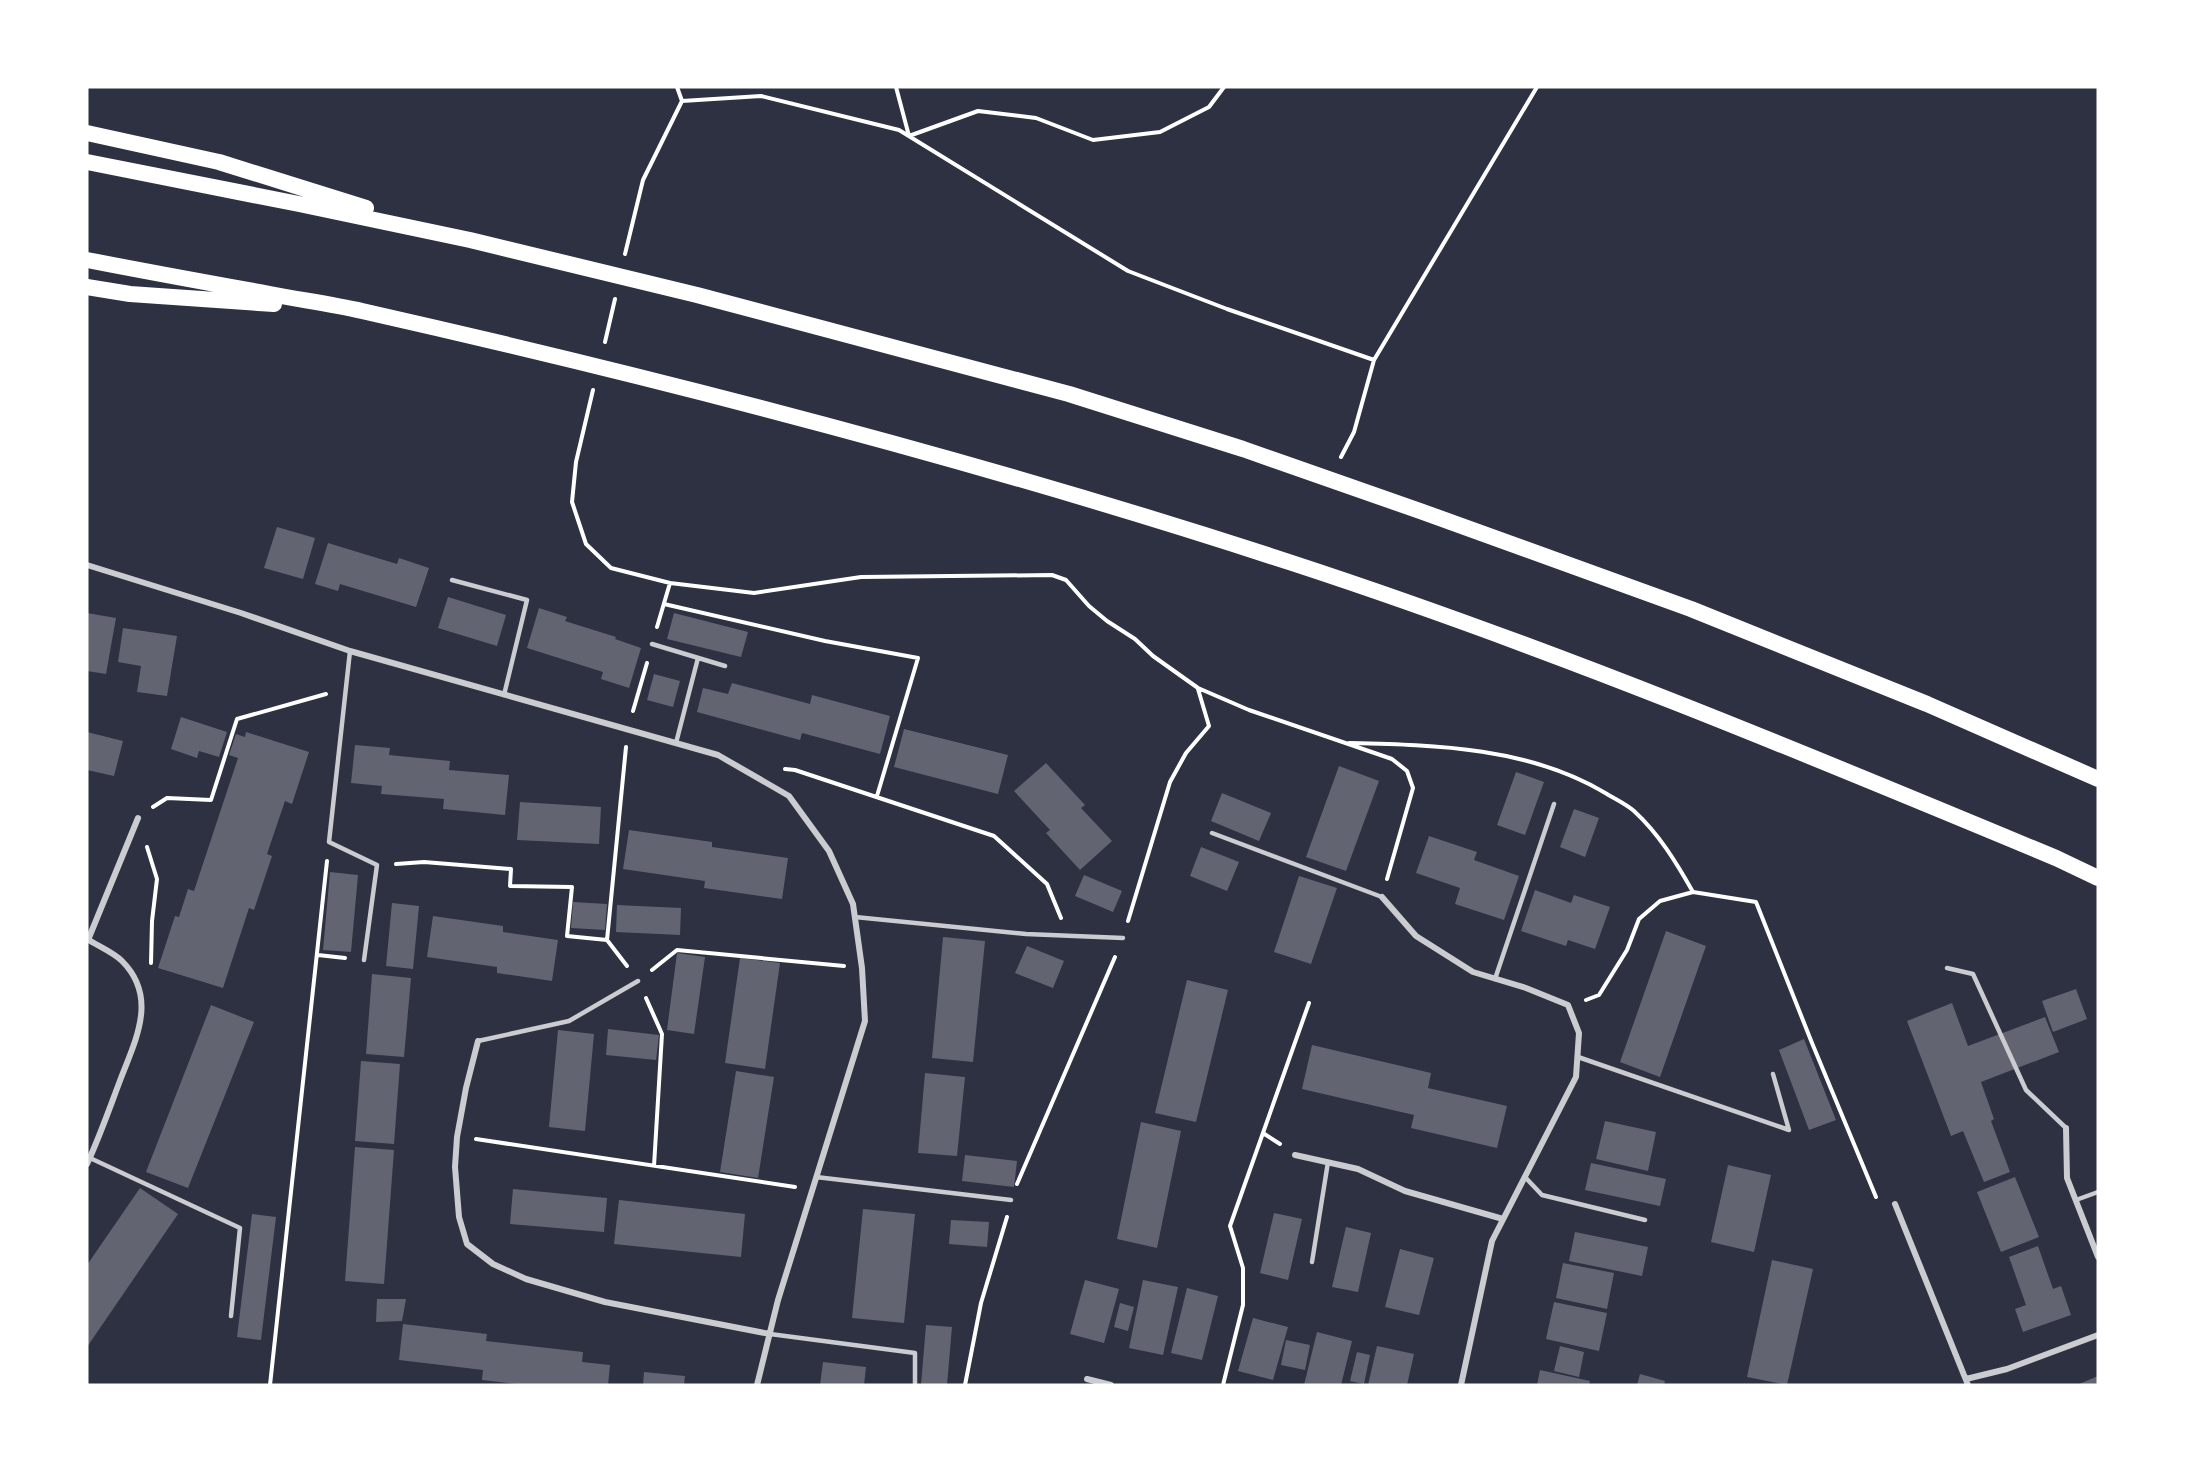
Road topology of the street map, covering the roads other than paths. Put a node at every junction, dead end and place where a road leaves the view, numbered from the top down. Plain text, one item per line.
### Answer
1 (87, 133) edge
2 (87, 162) edge
3 (470, 240) junction
4 (87, 260) edge
5 (87, 287) edge
6 (359, 310) junction
7 (87, 565) edge
8 (452, 580) dead end
9 (652, 644) dead end
10 (350, 651) junction
11 (698, 658) junction
12 (725, 666) dead end
13 (504, 695) junction
14 (676, 743) junction
15 (2098, 779) edge
16 (1554, 804) dead end
17 (138, 818) road end
18 (1212, 833) dead end
19 (2098, 878) edge
20 (1382, 897) joint
21 (855, 917) junction
22 (1122, 938) road end
23 (87, 939) edge
24 (364, 960) road end
25 (1947, 968) dead end
26 (1495, 979) junction
27 (638, 981) road end
28 (478, 1041) joint
29 (1578, 1057) junction
30 (1773, 1074) dead end
31 (2066, 1128) joint
32 (1295, 1155) dead end
33 (88, 1161) edge
34 (1328, 1162) junction
35 (816, 1177) junction
36 (1525, 1177) junction
37 (2098, 1192) edge
38 (1011, 1200) road end
39 (2076, 1200) junction
40 (1895, 1204) road end
41 (1503, 1219) junction
42 (1645, 1220) dead end
43 (2098, 1257) edge
44 (1312, 1262) dead end
45 (231, 1317) dead end
46 (770, 1334) junction
47 (2098, 1335) edge
48 (1087, 1379) dead end
49 (1967, 1382) edge
50 (757, 1385) edge
51 (915, 1385) edge
52 (1111, 1385) edge
53 (1461, 1385) edge

1 - 3 highway
2 - 3 highway
3 - 15 highway
4 - 6 highway
5 - 6 highway
6 - 19 highway
7 - 10 street
8 - 13 lane
9 - 11 lane
10 - 13 street
10 - 24 lane
11 - 12 lane
11 - 14 lane
13 - 14 street
14 - 21 street
16 - 26 lane
17 - 23 street
18 - 20 lane
20 - 26 street
21 - 22 lane
21 - 35 street
23 - 33 street
25 - 31 lane
26 - 29 street
27 - 28 lane
28 - 46 street
29 - 30 lane
29 - 36 street
31 - 39 street
32 - 34 street
33 - 45 lane
34 - 41 street
34 - 44 lane
35 - 38 lane
35 - 46 street
36 - 41 street
36 - 42 lane
37 - 39 lane
39 - 43 street
40 - 49 street
41 - 53 street
46 - 50 street
46 - 51 lane
47 - 49 street
48 - 52 street

